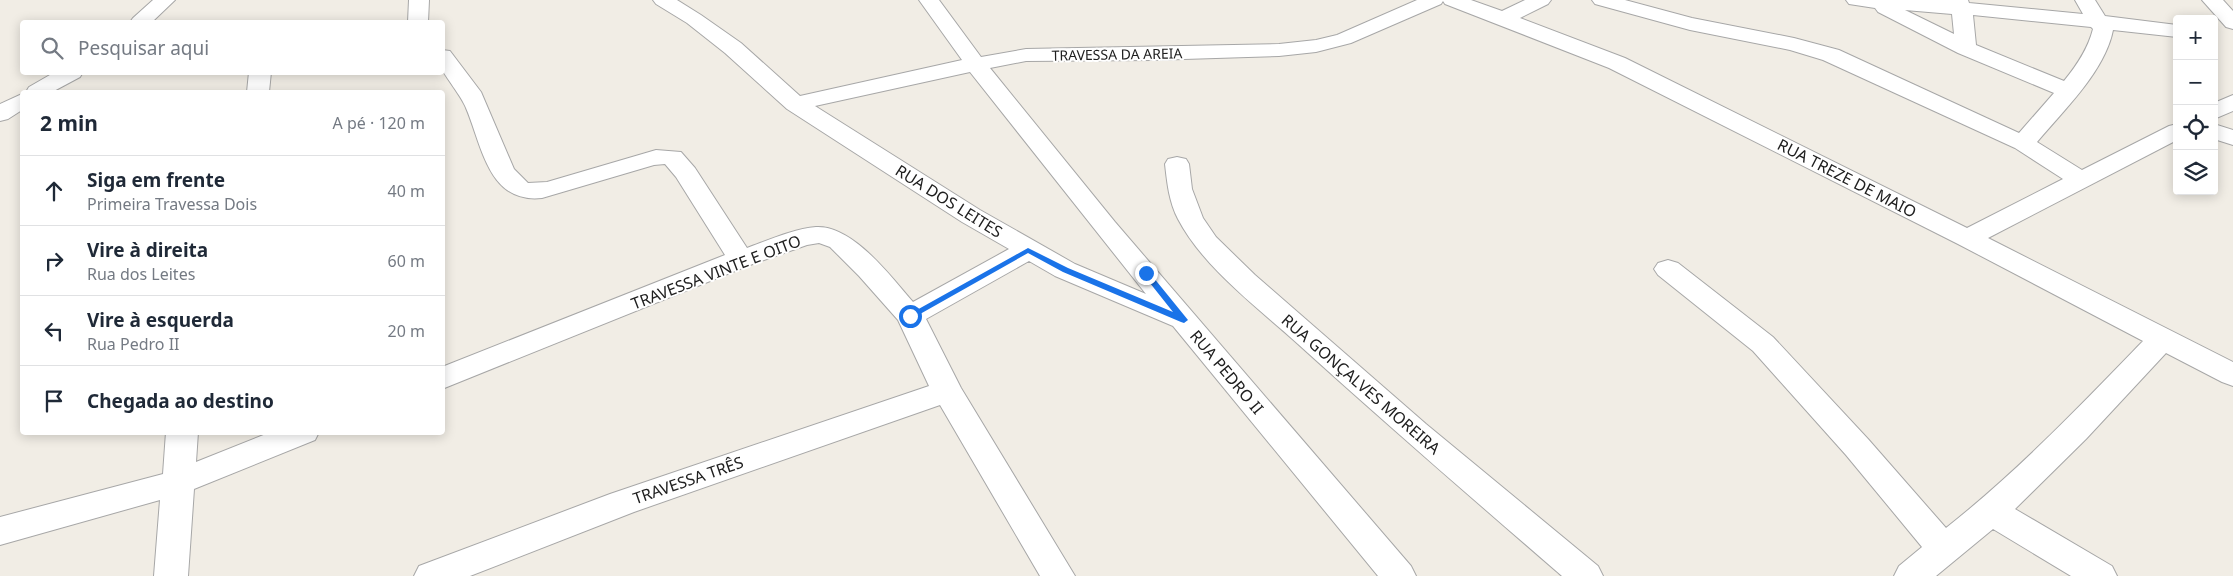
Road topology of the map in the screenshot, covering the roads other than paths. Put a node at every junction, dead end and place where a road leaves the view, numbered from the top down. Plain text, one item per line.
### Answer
1 (165, 0) edge
2 (419, 0) edge
3 (663, 0) edge
4 (929, 0) edge
5 (1434, 0) edge
6 (1452, 0) edge
7 (1541, 0) edge
8 (1602, 0) edge
9 (2085, 0) edge
10 (2212, 0) edge
11 (1864, 1) edge
12 (1960, 4) edge
13 (1504, 18) junction
14 (142, 20) edge
15 (418, 20) edge
16 (2098, 21) junction
17 (2233, 23) edge
18 (2173, 30) edge
19 (2218, 36) edge
20 (2233, 38) edge
21 (1966, 48) junction
22 (445, 59) edge
23 (975, 64) junction
24 (67, 75) edge
25 (260, 75) edge
26 (40, 90) edge
27 (258, 90) edge
28 (2069, 90) junction
29 (20, 102) edge
30 (2233, 102) edge
31 (795, 104) junction
32 (2218, 110) edge
33 (0, 114) edge
34 (2218, 132) edge
35 (2173, 133) edge
36 (2233, 138) edge
37 (2023, 143) junction
38 (1177, 164) dead end
39 (2082, 180) junction
40 (1966, 238) junction
41 (1028, 250) junction
42 (741, 260) junction
43 (1668, 269) dead end
44 (910, 316) junction
45 (1184, 320) junction
46 (2163, 338) junction
47 (2233, 375) edge
48 (445, 378) edge
49 (948, 391) junction
50 (182, 435) edge
51 (296, 435) edge
52 (178, 482) junction
53 (1991, 511) junction
54 (0, 531) edge
55 (1944, 550) junction
56 (171, 576) edge
57 (431, 576) edge
58 (1058, 576) edge
59 (1399, 576) edge
60 (1586, 576) edge
61 (1911, 576) edge
62 (2100, 576) edge

1 - 14 street
2 - 15 street
3 - 31 street, RUA DOS LEITES
4 - 23 street, RUA PEDRO II
5 - 23 street, TRAVESSA DA AREIA
6 - 13 street, RUA TREZE DE MAIO
7 - 13 street
8 - 37 street
9 - 16 street
10 - 17 street
11 - 12 street
11 - 21 street
12 - 16 street
12 - 21 street
13 - 40 street, RUA TREZE DE MAIO
16 - 18 street
16 - 28 street
19 - 20 street
21 - 28 street
22 - 42 street
23 - 31 street, TRAVESSA DA AREIA
23 - 45 street, RUA PEDRO II
24 - 26 street
25 - 27 street
28 - 37 street
29 - 33 street
30 - 32 street
31 - 41 street, RUA DOS LEITES
34 - 36 street
35 - 39 street
37 - 39 street
38 - 60 street, RUA GONÇALVES MOREIRA
39 - 40 street
40 - 46 street, RUA TREZE DE MAIO
41 - 44 street
41 - 45 street, RUA DOS LEITES
42 - 44 street, TRAVESSA VINTE E OITO
42 - 48 street, TRAVESSA VINTE E OITO
43 - 55 street
44 - 49 street, TRAVESSA VINTE E OITO
45 - 59 street, RUA PEDRO II
46 - 47 street, RUA TREZE DE MAIO
46 - 53 street
49 - 57 street, TRAVESSA TRÊS
49 - 58 street, TRAVESSA VINTE E OITO
50 - 52 street
51 - 52 street
52 - 54 street
52 - 56 street
53 - 55 street
53 - 62 street
55 - 61 street

